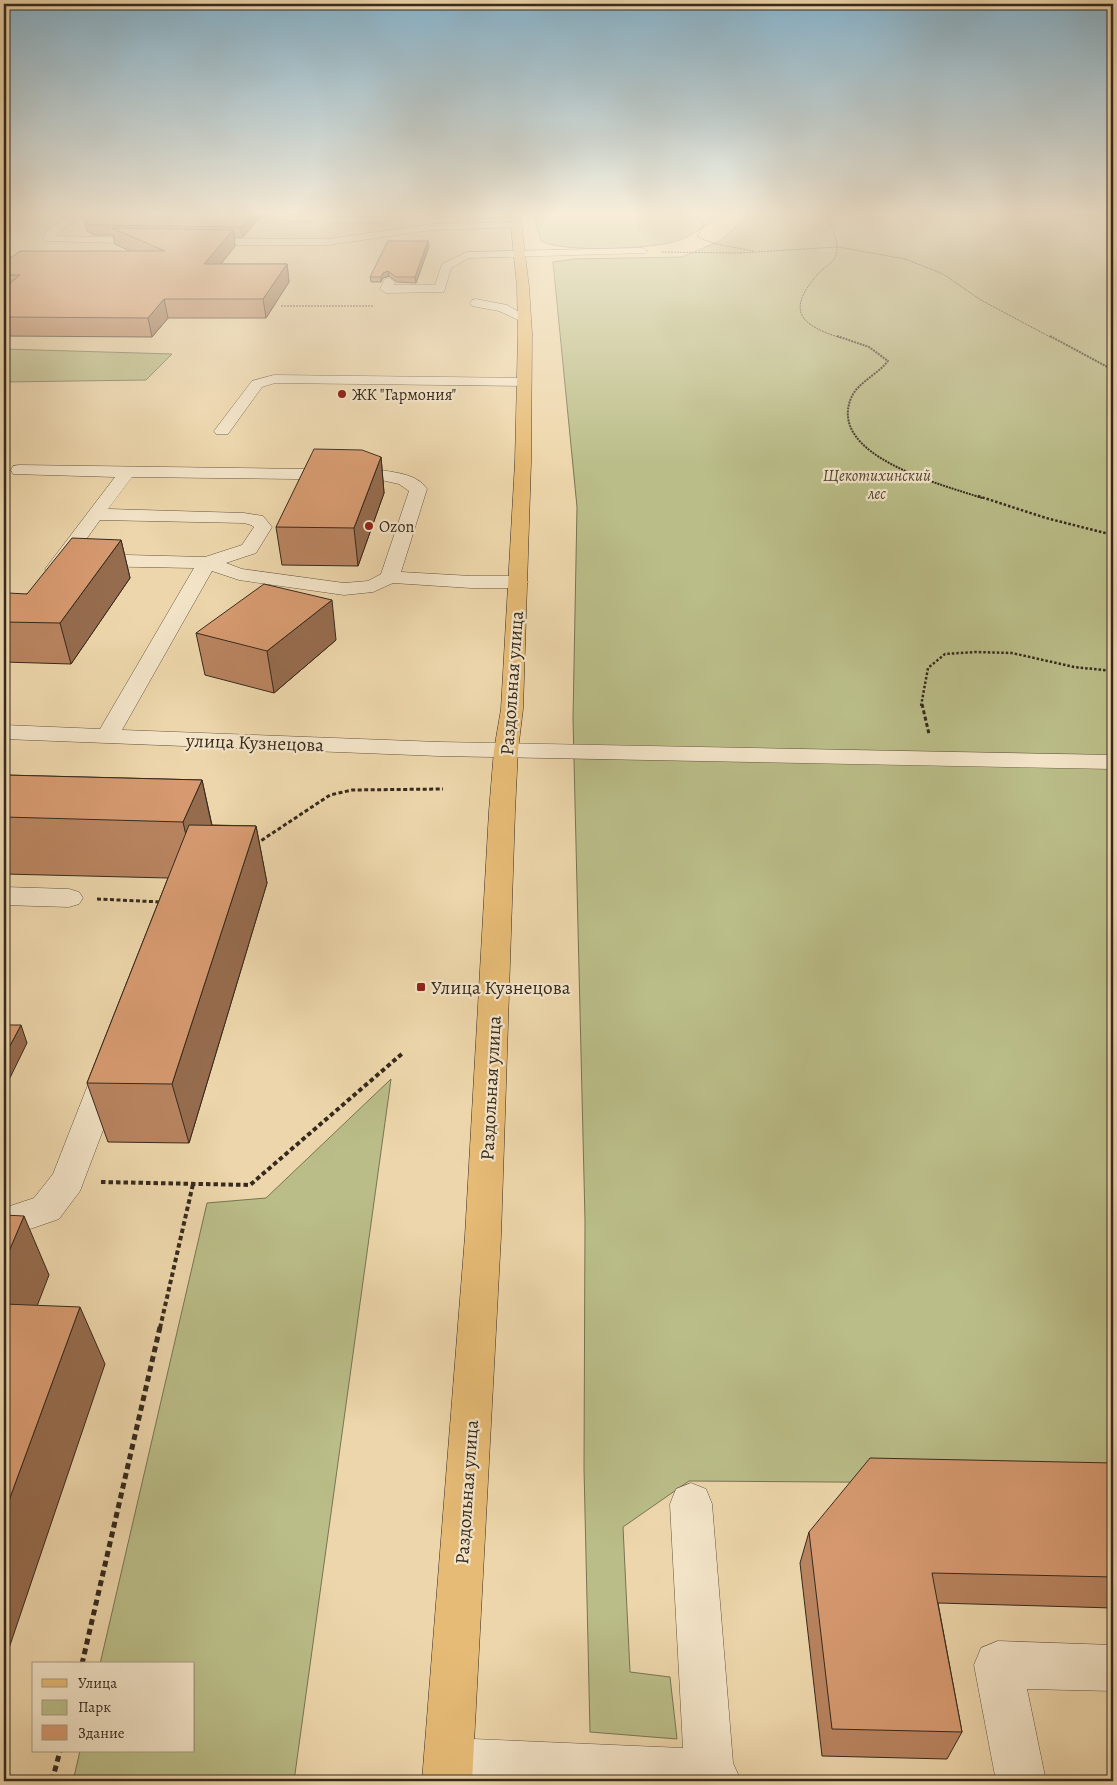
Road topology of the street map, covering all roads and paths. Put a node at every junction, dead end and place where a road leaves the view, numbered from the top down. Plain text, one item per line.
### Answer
1 (498, 297) edge
2 (524, 297) edge
3 (802, 297) edge
4 (977, 297) edge
5 (525, 319) junction
6 (1113, 370) edge
7 (524, 382) junction
8 (222, 431) dead end
9 (19, 470) dead end
10 (127, 472) junction
11 (95, 514) junction
12 (1113, 535) edge
13 (62, 560) junction
14 (207, 563) junction
15 (390, 577) junction
16 (518, 582) junction
17 (44, 583) edge
18 (1113, 671) edge
19 (4, 732) edge
20 (107, 736) junction
21 (506, 750) junction
22 (935, 757) junction
23 (1113, 762) edge
24 (443, 789) dead end
25 (251, 848) edge
26 (4, 896) edge
27 (69, 898) joint
28 (164, 902) edge
29 (117, 1049) edge
30 (404, 1052) dead end
31 (68, 1181) junction
32 (193, 1184) junction
33 (4, 1222) edge
34 (691, 1504) dead end
35 (82, 1662) edge
36 (1113, 1668) edge
37 (60, 1752) edge
38 (448, 1772) edge
39 (712, 1778) edge
40 (52, 1781) edge
41 (1021, 1781) edge

1 - 5 street
2 - 5 main road, Раздольная улица
3 - 12 path
4 - 6 path
5 - 7 main road, Раздольная улица
7 - 8 street
7 - 16 main road, Раздольная улица
9 - 10 street
10 - 11 street
10 - 15 street
11 - 13 street
11 - 14 street
13 - 14 street
13 - 17 street
14 - 15 street
14 - 20 street
15 - 16 street
16 - 21 main road, Раздольная улица
18 - 22 path
19 - 20 street, улица Кузнецова
20 - 21 street, улица Кузнецова
21 - 22 street, улица Кузнецова
21 - 38 main road, Раздольная улица
22 - 23 street, улица Кузнецова
24 - 25 path
26 - 27 street
27 - 28 path
29 - 31 street
30 - 32 path
31 - 32 path
31 - 33 street
32 - 35 path
34 - 39 street
36 - 41 street
37 - 40 path
38 - 39 street

